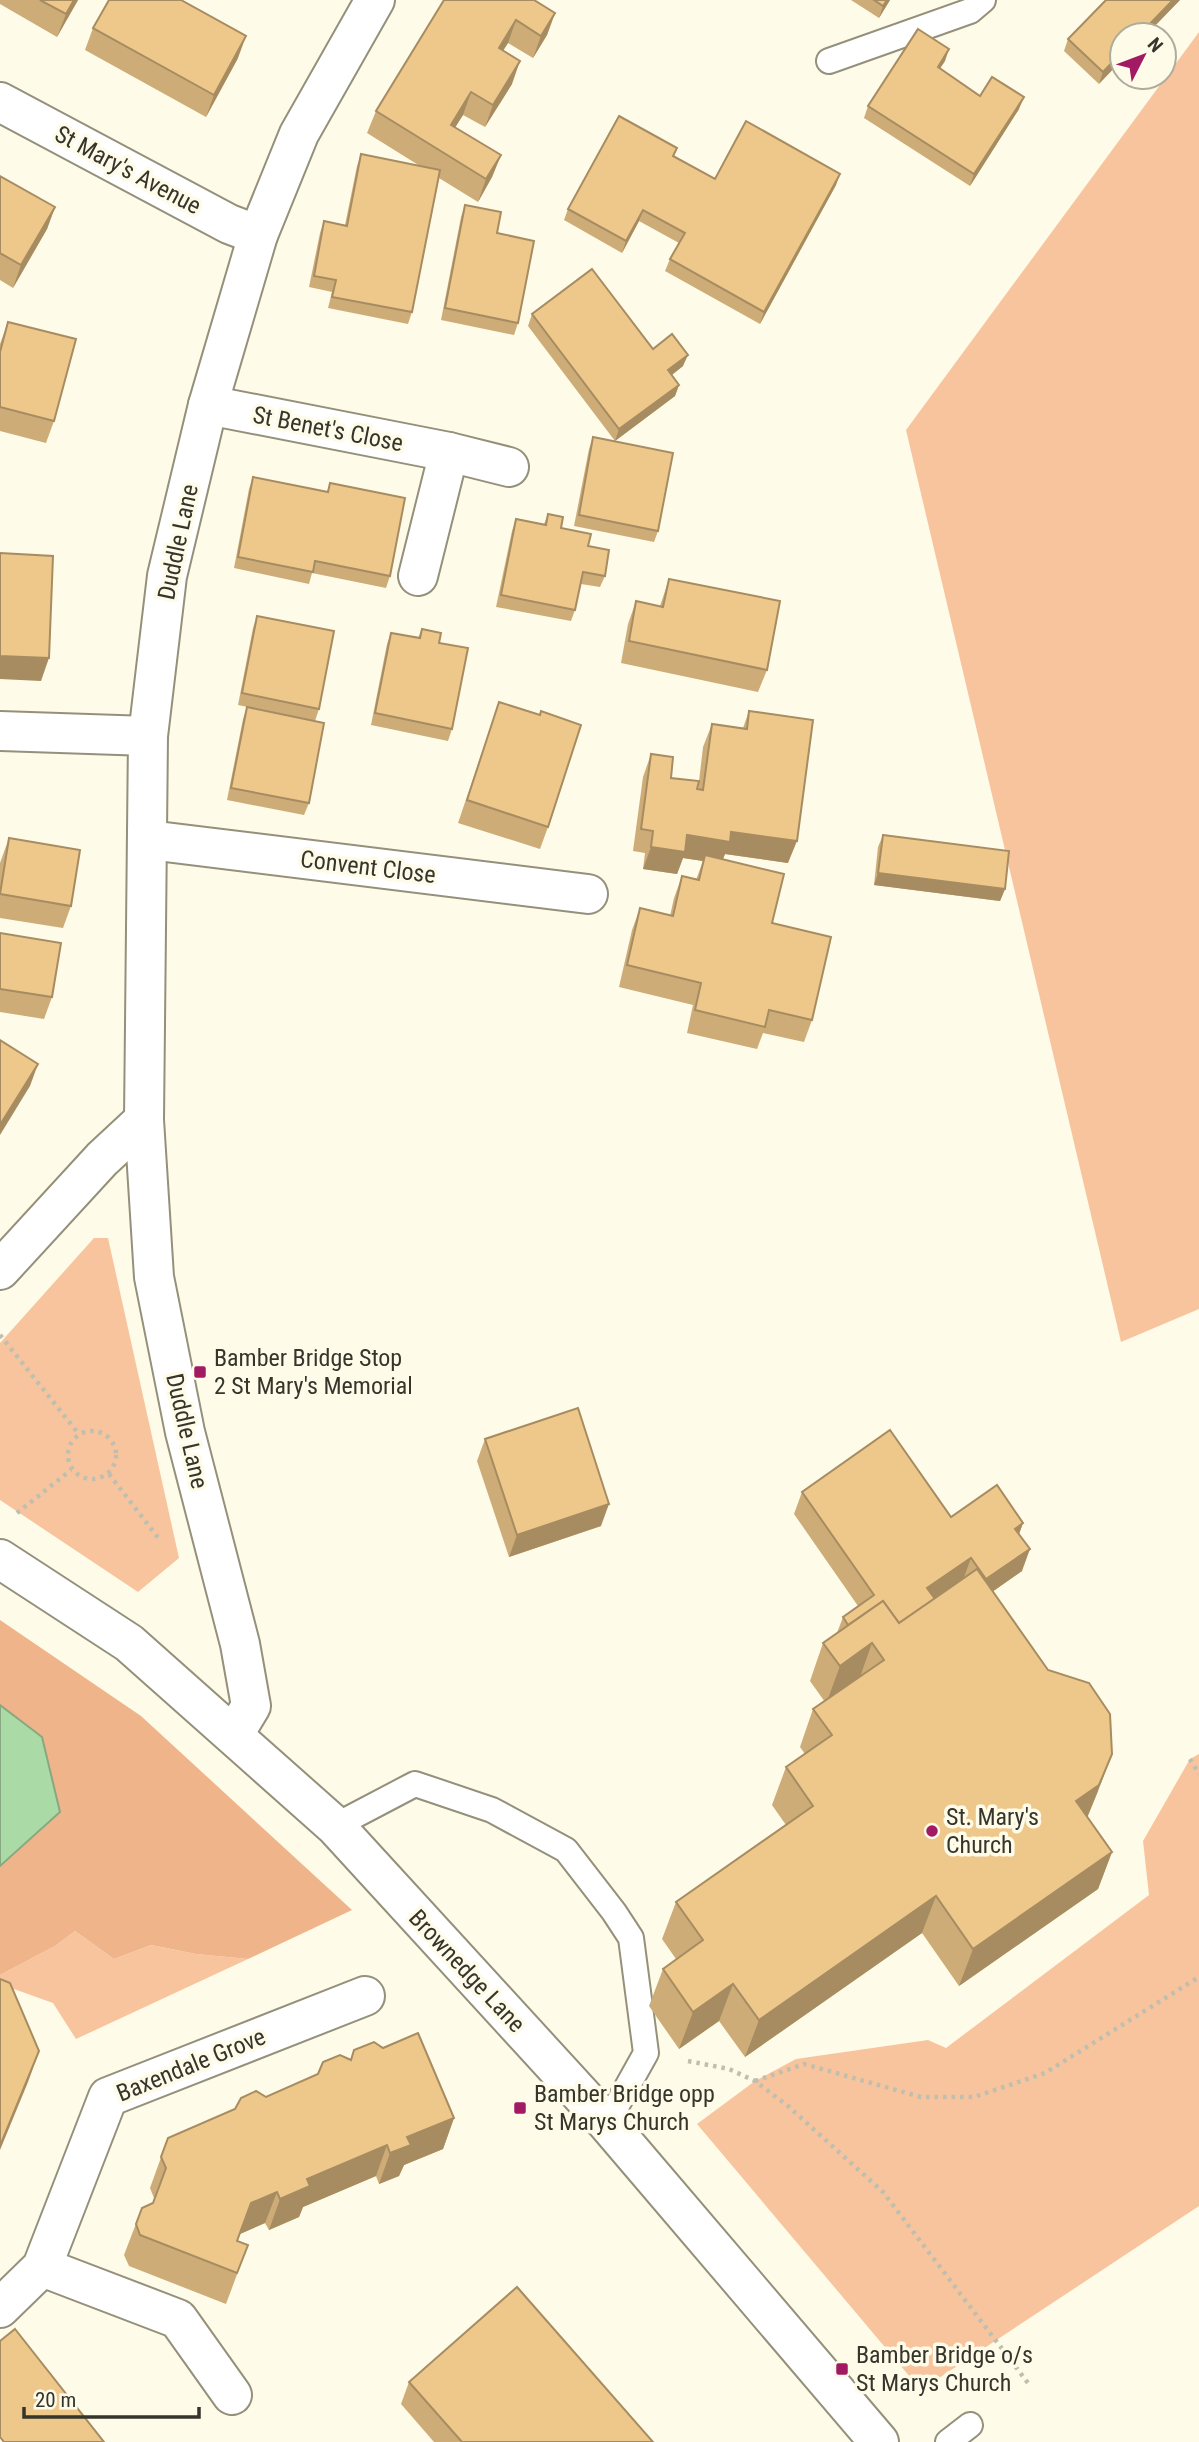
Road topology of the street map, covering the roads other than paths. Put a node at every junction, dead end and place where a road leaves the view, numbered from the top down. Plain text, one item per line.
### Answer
1 (375, 0) edge
2 (983, 0) edge
3 (829, 61) dead end
4 (0, 102) edge
5 (258, 234) junction
6 (208, 405) junction
7 (449, 452) junction
8 (509, 467) dead end
9 (418, 576) dead end
10 (0, 731) edge
11 (148, 736) junction
12 (149, 840) junction
13 (588, 894) dead end
14 (144, 1120) junction
15 (0, 1270) edge
16 (0, 1559) edge
17 (234, 1734) junction
18 (335, 1826) junction
19 (365, 1996) dead end
20 (607, 2123) junction
21 (42, 2267) junction
22 (0, 2308) edge
23 (232, 2395) dead end
24 (970, 2425) dead end
25 (879, 2442) edge
26 (948, 2442) edge

1 - 5 street, Duddle Lane
2 - 3 lane
4 - 5 street, St Mary's Avenue
5 - 6 street, Duddle Lane
6 - 7 street, St Benet's Close
6 - 11 street, Duddle Lane
7 - 8 street, St Benet's Close
7 - 9 street
10 - 11 street
11 - 12 street, Duddle Lane
12 - 13 street, Convent Close
12 - 14 street, Duddle Lane
14 - 15 street
14 - 17 street, Duddle Lane
16 - 17 street, Brownedge Lane
17 - 18 street, Brownedge Lane
18 - 20 street, Brownedge Lane
18 - 20 lane
19 - 21 street, Baxendale Grove
20 - 25 street, Brownedge Lane
21 - 22 street, Baxendale Grove
21 - 23 street
24 - 26 lane

